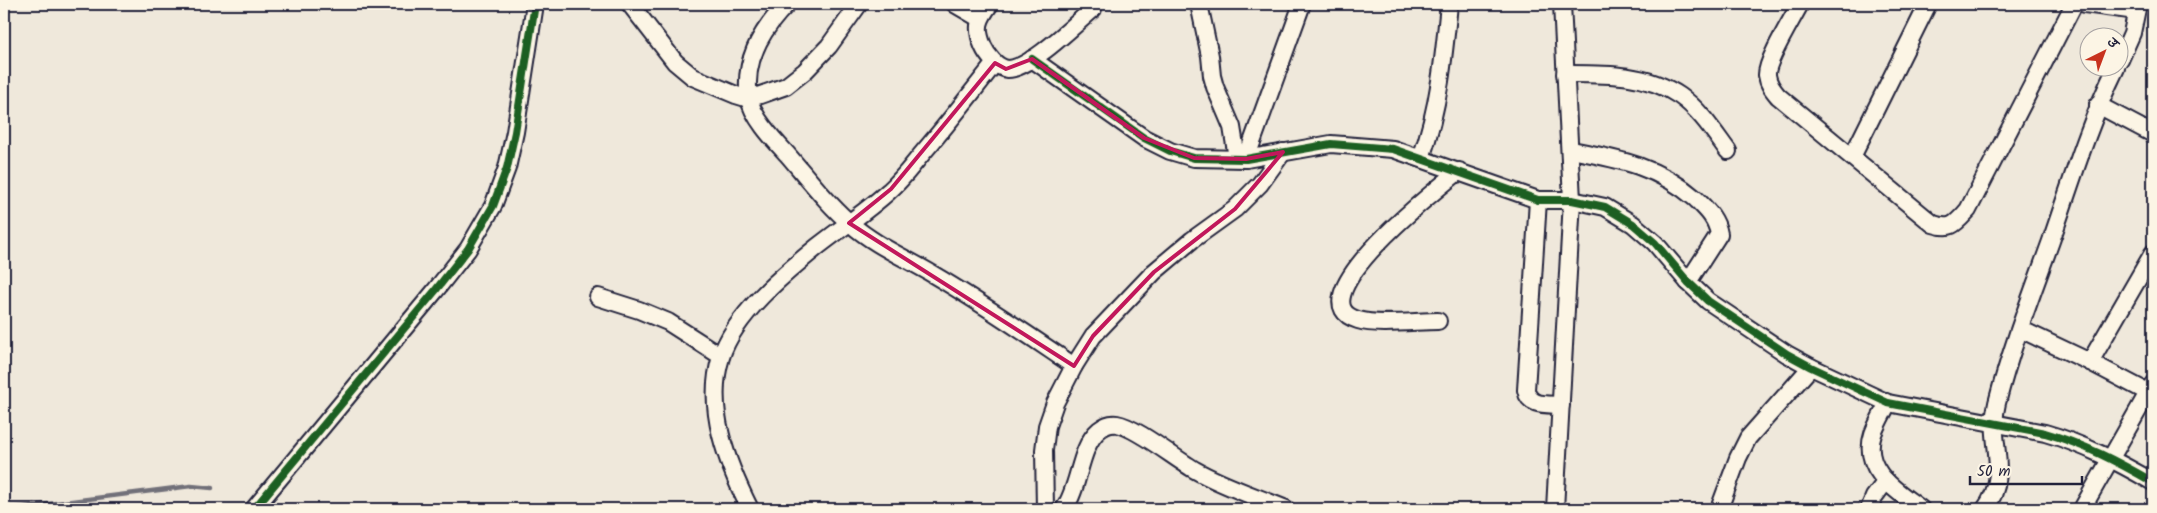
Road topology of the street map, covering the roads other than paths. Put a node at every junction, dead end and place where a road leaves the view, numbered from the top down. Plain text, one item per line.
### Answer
1 (535, 4) edge
2 (630, 4) edge
3 (787, 4) edge
4 (859, 4) edge
5 (955, 4) edge
6 (990, 4) edge
7 (1199, 4) edge
8 (1302, 4) edge
9 (1449, 4) edge
10 (1562, 4) edge
11 (1800, 4) edge
12 (1928, 4) edge
13 (2074, 4) edge
14 (2085, 4) edge
15 (2137, 7) edge
16 (1093, 9) dead end
17 (979, 18) junction
18 (2130, 38) edge
19 (1032, 59) junction
20 (995, 63) junction
21 (1565, 74) junction
22 (2111, 78) edge
23 (749, 99) junction
24 (2098, 106) junction
25 (2153, 134) edge
26 (1571, 150) junction
27 (1728, 151) dead end
28 (1284, 152) junction
29 (1852, 157) junction
30 (1421, 158) junction
31 (1242, 159) junction
32 (1459, 171) junction
33 (1538, 200) junction
34 (1572, 200) junction
35 (849, 223) junction
36 (2153, 254) edge
37 (1688, 282) junction
38 (598, 297) dead end
39 (1438, 321) dead end
40 (2020, 329) junction
41 (721, 356) junction
42 (2090, 362) junction
43 (1074, 366) junction
44 (1811, 367) junction
45 (2152, 390) edge
46 (1888, 403) junction
47 (1561, 405) junction
48 (1995, 423) junction
49 (2110, 458) junction
50 (1886, 481) junction
51 (2153, 482) edge
52 (254, 509) edge
53 (750, 509) edge
54 (1045, 509) edge
55 (1064, 509) edge
56 (1286, 509) edge
57 (1555, 509) edge
58 (1719, 509) edge
59 (1869, 509) edge
60 (1921, 509) edge
61 (1985, 509) edge
62 (2082, 509) edge

1 - 52 street
2 - 23 street
3 - 23 street
4 - 23 street
5 - 17 street
6 - 17 street
7 - 31 street
8 - 31 street
9 - 30 street
10 - 21 street
11 - 29 street
12 - 29 street
13 - 29 street
14 - 15 street
15 - 18 street
16 - 19 street
17 - 20 street
19 - 20 street
19 - 31 street
20 - 35 street
21 - 26 street
21 - 27 street
22 - 24 street
23 - 35 street
24 - 25 street
24 - 40 street
26 - 34 street
26 - 37 street
28 - 30 street
28 - 31 street
28 - 43 street
30 - 32 street
32 - 33 street
32 - 39 street
33 - 34 street
33 - 47 street
34 - 37 street
34 - 47 street
35 - 41 street
35 - 43 street
36 - 42 street
37 - 44 street
38 - 41 street
40 - 42 street
40 - 48 street
41 - 53 street
42 - 45 street
43 - 54 street
44 - 46 street
44 - 58 street
45 - 49 street
46 - 48 street
46 - 50 street
47 - 57 street
48 - 49 street
48 - 61 street
49 - 51 street
49 - 62 street
50 - 59 street
50 - 60 street
55 - 56 street

